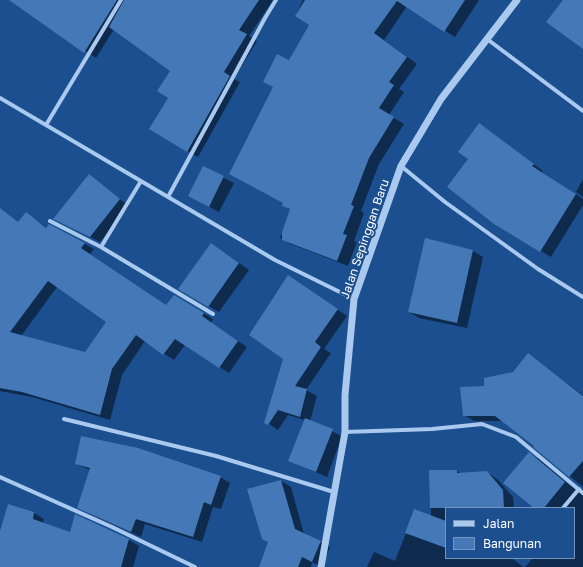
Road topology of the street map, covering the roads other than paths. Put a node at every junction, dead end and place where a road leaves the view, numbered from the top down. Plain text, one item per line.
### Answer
1 (122, 0) edge
2 (276, 0) edge
3 (517, 0) edge
4 (487, 38) junction
5 (0, 98) edge
6 (583, 111) edge
7 (46, 125) junction
8 (401, 166) junction
9 (141, 181) junction
10 (168, 197) junction
11 (50, 221) dead end
12 (101, 247) junction
13 (583, 297) edge
14 (354, 299) junction
15 (213, 314) dead end
16 (64, 419) dead end
17 (346, 432) junction
18 (0, 477) edge
19 (579, 489) junction
20 (334, 492) junction
21 (583, 493) edge
22 (564, 507) edge
23 (195, 567) edge
24 (321, 567) edge

1 - 7 street
2 - 10 street
3 - 4 street, Jalan Sepinggan Baru
4 - 6 street
4 - 8 street, Jalan Sepinggan Baru
5 - 7 street
7 - 9 street
8 - 13 street
8 - 14 street, Jalan Sepinggan Baru
9 - 10 street
9 - 12 street
10 - 14 street
11 - 12 street
12 - 15 street
14 - 17 street, Jalan Sepinggan Baru
16 - 20 street
17 - 19 street
17 - 20 street, Jalan Sepinggan Baru
18 - 23 street
19 - 21 street
19 - 22 street
20 - 24 street, Jalan Sepinggan Baru

